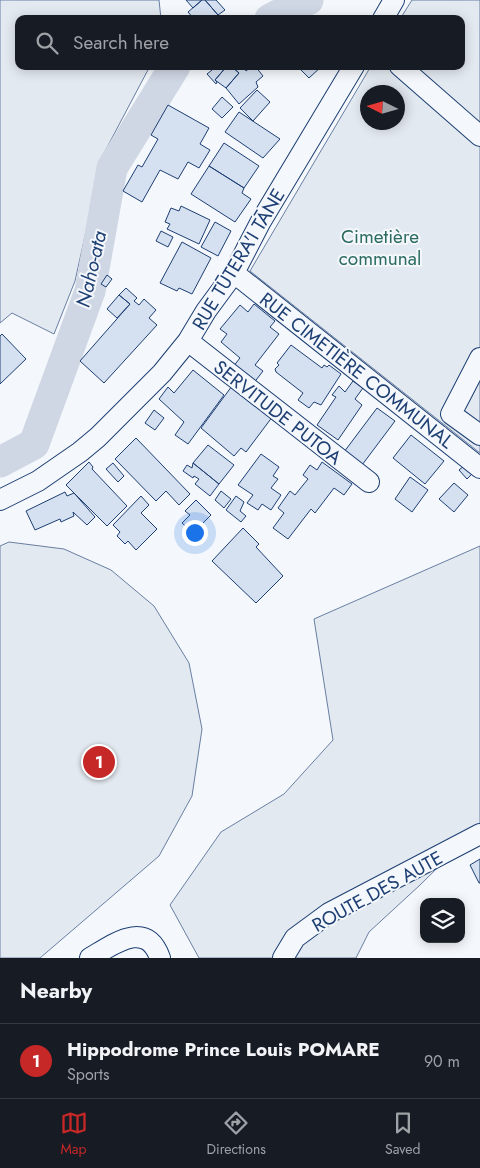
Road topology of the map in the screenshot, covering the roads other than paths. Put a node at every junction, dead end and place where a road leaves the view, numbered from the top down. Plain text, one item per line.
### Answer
1 (394, 0) edge
2 (385, 15) edge
3 (352, 70) edge
4 (405, 70) edge
5 (480, 136) edge
6 (234, 273) junction
7 (188, 341) junction
8 (480, 358) edge
9 (480, 435) edge
10 (480, 468) edge
11 (369, 482) dead end
12 (0, 500) edge
13 (480, 834) edge
14 (90, 958) edge
15 (160, 958) edge
16 (283, 958) edge

1 - 2 street
3 - 6 street, RUE TŪTERA'I TĀNE
4 - 5 street
6 - 7 street, RUE TŪTERA'I TĀNE
6 - 10 street, RUE CIMETIÈRE COMMUNAL
7 - 11 street, SERVITUDE PUTOA
7 - 12 street, RUE TŪTERA'I TĀNE
8 - 9 street
13 - 16 street, ROUTE DES AUTE
14 - 15 street

